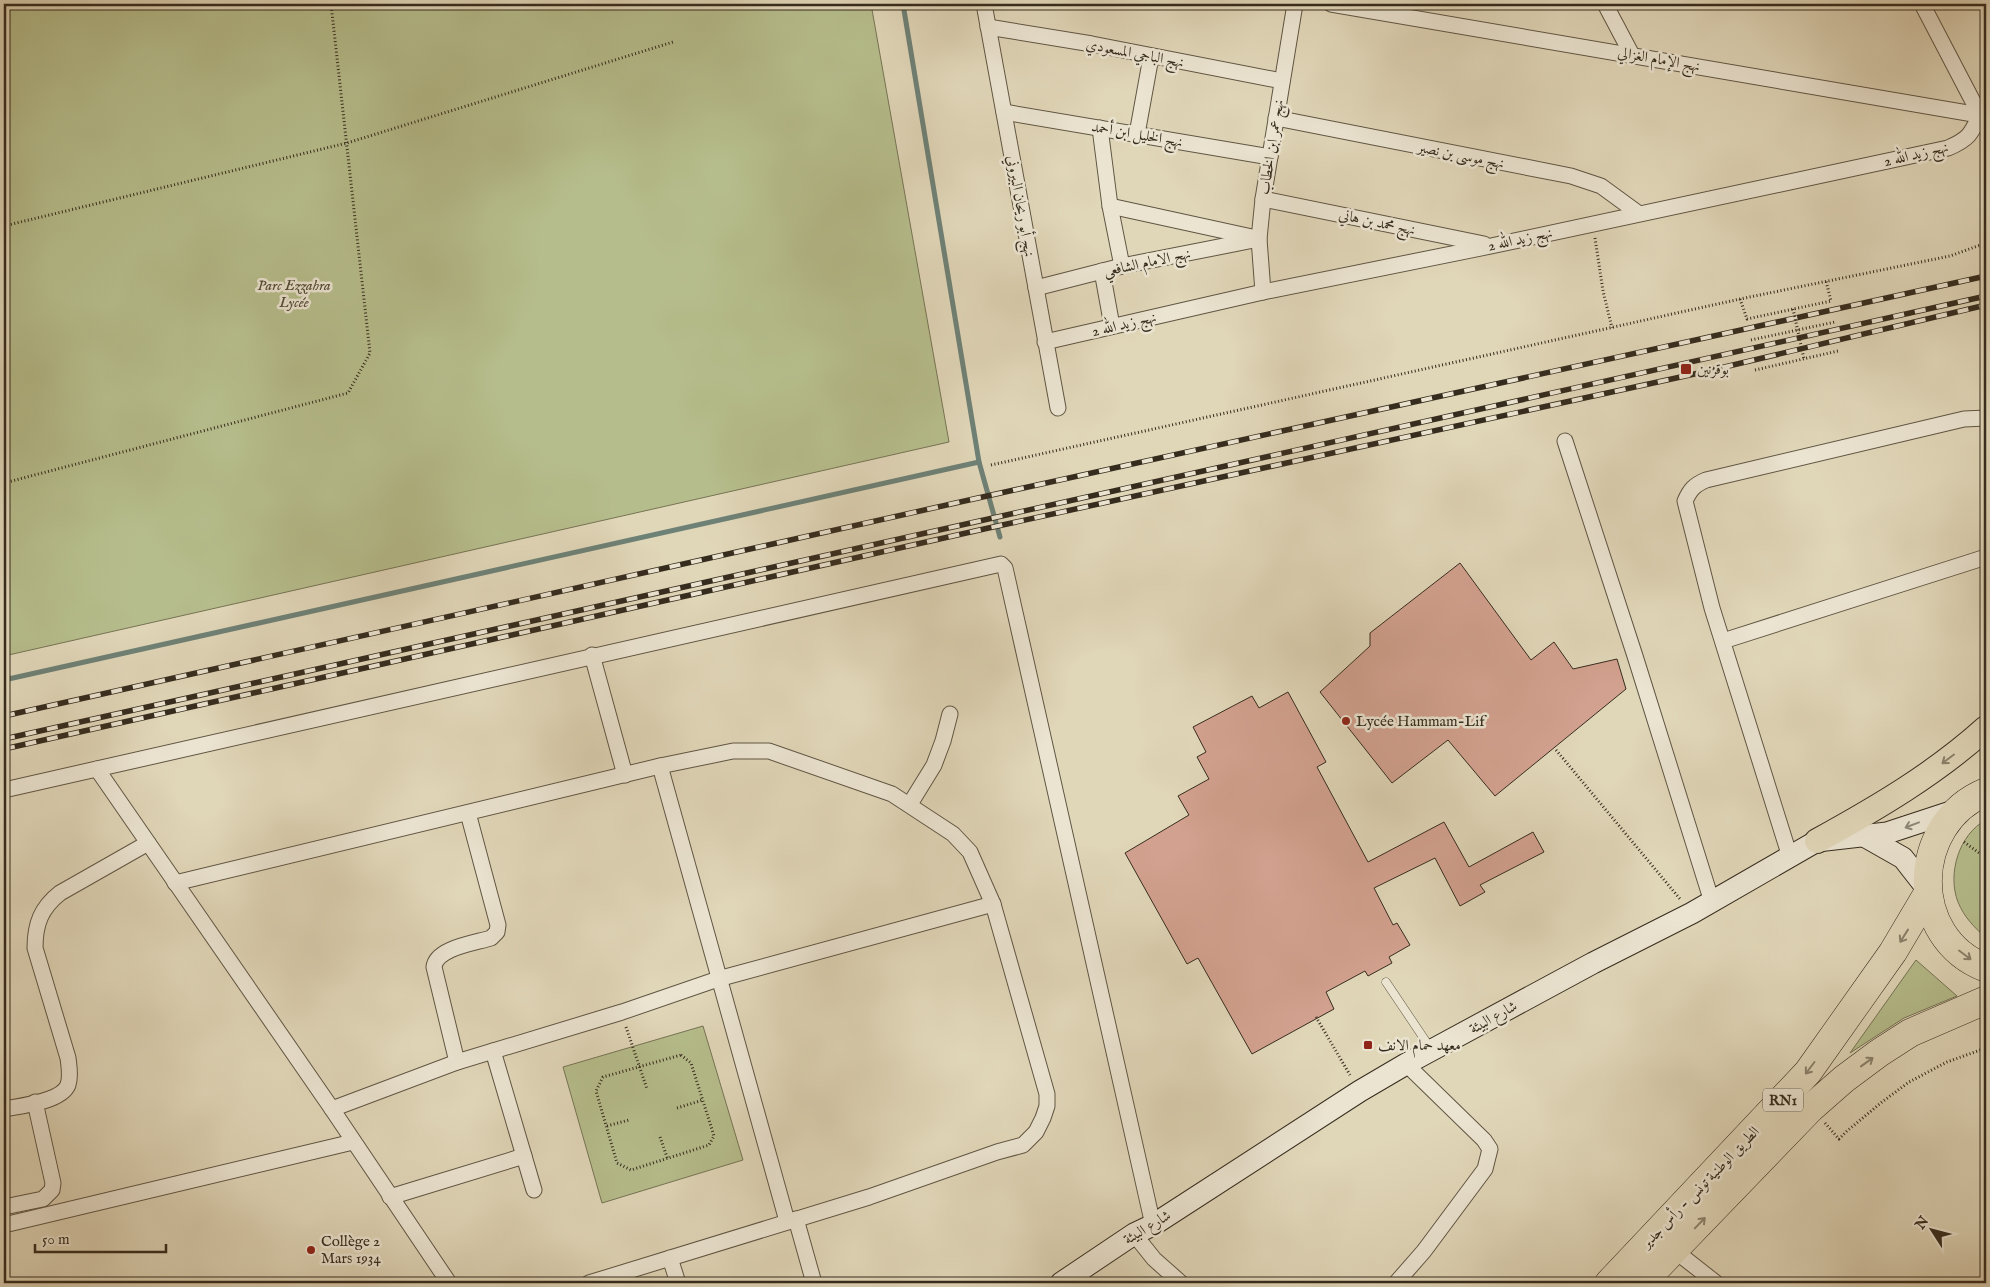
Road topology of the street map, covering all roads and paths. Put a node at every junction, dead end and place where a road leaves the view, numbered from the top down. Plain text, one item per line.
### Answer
1 (331, 4) edge
2 (984, 4) edge
3 (1295, 4) edge
4 (1333, 4) edge
5 (1604, 4) edge
6 (1922, 4) edge
7 (988, 27) junction
8 (672, 42) dead end
9 (1632, 55) junction
10 (1151, 57) junction
11 (1282, 81) junction
12 (1004, 112) junction
13 (1983, 115) edge
14 (1276, 118) junction
15 (1100, 128) junction
16 (1137, 134) junction
17 (347, 143) junction
18 (1270, 157) junction
19 (1263, 198) junction
20 (1110, 206) junction
21 (1638, 213) junction
22 (1592, 223) junction
23 (4, 226) edge
24 (1258, 239) junction
25 (1986, 243) edge
26 (1491, 246) junction
27 (1122, 266) junction
28 (1102, 271) junction
29 (1826, 281) junction
30 (1036, 288) junction
31 (1263, 292) junction
32 (1740, 300) junction
33 (1793, 309) junction
34 (1834, 322) dead end
35 (1112, 326) junction
36 (1612, 328) junction
37 (1798, 330) junction
38 (1751, 340) dead end
39 (1045, 342) junction
40 (1838, 351) dead end
41 (1804, 359) junction
42 (1755, 370) dead end
43 (1058, 408) dead end
44 (1986, 418) edge
45 (1564, 440) dead end
46 (991, 465) dead end
47 (4, 483) edge
48 (1986, 556) edge
49 (1722, 641) junction
50 (592, 656) junction
51 (950, 714) dead end
52 (1986, 728) edge
53 (1556, 750) dead end
54 (660, 766) junction
55 (97, 768) junction
56 (625, 775) junction
57 (4, 790) edge
58 (1976, 794) edge
59 (910, 804) junction
60 (468, 813) junction
61 (1866, 837) junction
62 (1817, 841) junction
63 (1964, 842) dead end
64 (148, 843) junction
65 (1790, 857) junction
66 (1986, 859) edge
67 (175, 883) junction
68 (1928, 892) junction
69 (1986, 899) edge
70 (1712, 902) junction
71 (994, 904) junction
72 (1692, 913) junction
73 (1986, 968) edge
74 (718, 979) junction
75 (1386, 982) dead end
76 (1986, 1000) edge
77 (622, 1012) junction
78 (1316, 1017) dead end
79 (1986, 1048) edge
80 (493, 1051) junction
81 (1432, 1051) junction
82 (458, 1062) junction
83 (1406, 1064) junction
84 (639, 1066) junction
85 (646, 1089) dead end
86 (1360, 1092) junction
87 (703, 1100) junction
88 (35, 1102) junction
89 (677, 1108) dead end
90 (1812, 1108) junction
91 (4, 1109) edge
92 (332, 1109) junction
93 (629, 1120) dead end
94 (607, 1126) junction
95 (660, 1137) dead end
96 (353, 1142) junction
97 (524, 1156) junction
98 (668, 1160) junction
99 (534, 1190) dead end
100 (390, 1197) junction
101 (4, 1207) edge
102 (792, 1220) junction
103 (4, 1225) edge
104 (1153, 1225) junction
105 (1134, 1234) junction
106 (1674, 1250) junction
107 (670, 1258) junction
108 (449, 1283) edge
109 (588, 1283) edge
110 (678, 1283) edge
111 (814, 1283) edge
112 (1061, 1283) edge
113 (1181, 1283) edge
114 (1396, 1283) edge
115 (1608, 1283) edge
116 (1642, 1283) edge
117 (1716, 1283) edge

1 - 17 path
2 - 7 street, نهج أبو ريحان البيروني
3 - 11 street, نهج عمر ابن الخطاب
4 - 9 street, نهج الإمام الغزالي
5 - 9 street
6 - 13 street
7 - 10 street, نهج الباجي المسعودي
7 - 12 street, نهج أبو ريحان البيروني
8 - 17 path
9 - 13 street, نهج الإمام الغزالي
10 - 11 street, نهج الباجي المسعودي
10 - 16 street
11 - 14 street, نهج عمر ابن الخطاب
12 - 15 street, نهج الخليل ابن أحمد
12 - 30 street, نهج أبو ريحان البيروني
13 - 21 street, نهج زيد الله 2
14 - 18 street, نهج عمر ابن الخطاب
14 - 21 street, نهج موسى بن نصير
15 - 16 street, نهج الخليل ابن أحمد
15 - 20 street
16 - 18 street, نهج الخليل ابن أحمد
17 - 23 path
17 - 47 path
18 - 19 street, نهج عمر ابن الخطاب
19 - 24 street, نهج عمر ابن الخطاب
19 - 26 street, نهج محمد بن هاني
20 - 24 street
20 - 27 street
21 - 22 street, نهج زيد الله 2
22 - 26 street, نهج زيد الله 2
22 - 36 path
24 - 27 street, نهج الامام الشافعي
24 - 31 street, نهج عمر ابن الخطاب
25 - 29 path
26 - 31 street, نهج زيد الله 2
27 - 28 street, نهج الامام الشافعي
28 - 30 street, نهج الامام الشافعي
28 - 35 street
29 - 32 path
29 - 33 path
30 - 39 street, نهج أبو ريحان البيروني
31 - 35 street, نهج زيد الله 2
32 - 33 path
32 - 36 path
33 - 37 path, bridge
34 - 37 path
35 - 39 street, نهج زيد الله 2
36 - 46 path
37 - 38 path
37 - 41 path, bridge
39 - 43 street, نهج أبو ريحان البيروني
40 - 41 path
41 - 42 path
44 - 49 street
45 - 70 street
48 - 49 street
49 - 65 street
50 - 55 street
50 - 56 street
50 - 104 street
51 - 59 street
52 -> 62 main road
53 - 72 path
54 - 56 street
54 - 59 street
54 - 74 street
55 - 57 street
55 - 64 street
56 - 60 street
58 -> 61 main road, شارع البيئة
58 - 68 highway, RN1
59 - 71 street
60 - 67 street
60 - 82 street
61 - 62 main road, شارع البيئة
61 - 68 main road
62 - 65 main road, شارع البيئة
63 - 66 path
64 - 67 street
64 - 88 street
65 - 70 main road, شارع البيئة
66 - 69 path
67 - 92 street
68 -> 73 highway, RN1
68 -> 115 highway, الطريق الوطنية تونس - رأس جدير / RN1
70 - 72 main road, شارع البيئة
71 - 74 street
71 - 102 street
72 - 81 main road, شارع البيئة
74 - 77 street
74 - 102 street
75 - 81 lane
90 -> 76 highway, الطريق الوطنية تونس - رأس جدير / RN1
77 - 80 street
77 - 84 path
78 - 86 path
79 - 90 path
80 - 82 street
80 - 97 street
81 - 83 main road, شارع البيئة
82 - 92 street
83 - 86 main road, شارع البيئة
83 - 114 street
84 - 85 path
84 - 87 path
84 - 94 path
86 - 104 main road, شارع البيئة
87 - 89 path
87 - 98 path
88 - 91 street
88 - 101 street
106 -> 90 highway, الطريق الوطنية تونس - رأس جدير / RN1
92 - 96 street
93 - 94 path
94 - 98 path
95 - 98 path
96 - 100 street
96 - 103 street
97 - 99 street
97 - 100 street
100 - 108 street
102 - 107 street
102 - 111 street
104 - 105 main road, شارع البيئة
105 - 112 main road, شارع البيئة
105 - 113 street
106 - 116 highway, الطريق الوطنية تونس - رأس جدير / RN1
106 - 117 street
107 - 109 street
107 - 110 street

